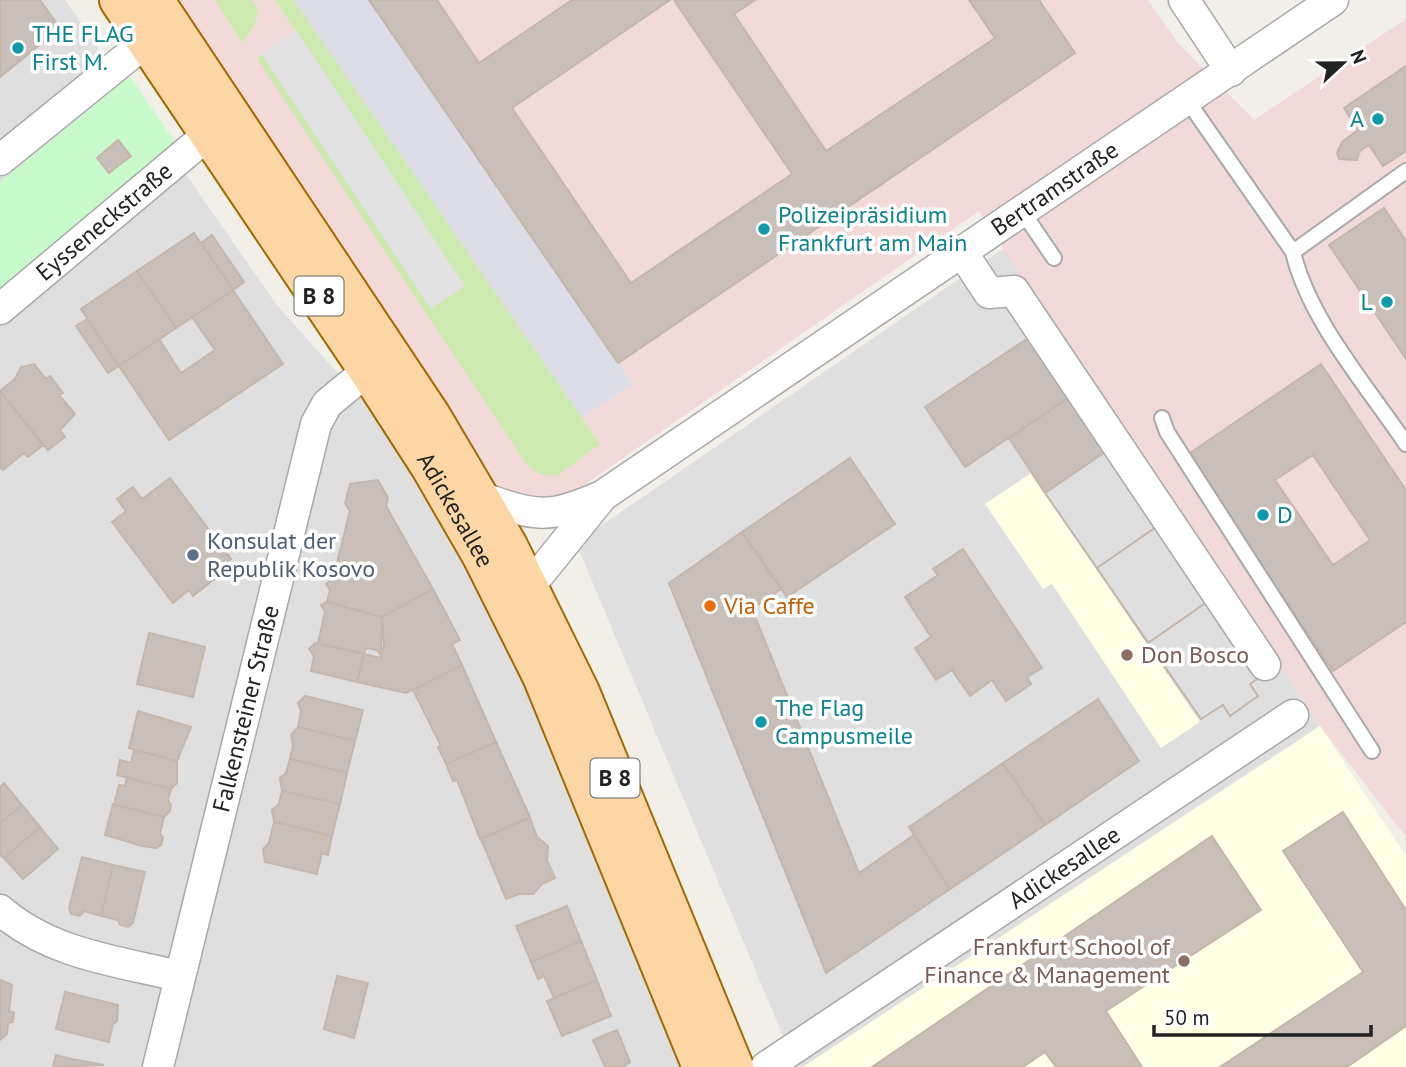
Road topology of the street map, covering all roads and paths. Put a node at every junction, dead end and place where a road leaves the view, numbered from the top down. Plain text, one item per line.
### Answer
1 (119, 0) edge
2 (154, 0) edge
3 (1184, 0) edge
4 (1333, 0) edge
5 (147, 41) junction
6 (1231, 71) junction
7 (1187, 100) junction
8 (210, 133) junction
9 (0, 160) edge
10 (1406, 171) edge
11 (1022, 211) junction
12 (962, 252) junction
13 (1293, 252) junction
14 (1054, 258) dead end
15 (0, 309) edge
16 (369, 370) junction
17 (1161, 418) dead end
18 (1406, 444) edge
19 (602, 496) junction
20 (480, 497) junction
21 (529, 587) junction
22 (1265, 665) dead end
23 (1293, 716) dead end
24 (1372, 751) dead end
25 (0, 911) edge
26 (179, 976) junction
27 (158, 1067) edge
28 (702, 1067) edge
29 (734, 1067) edge
30 (766, 1067) edge

1 - 5 main road, Adickesallee / B 8
2 - 20 main road, Adickesallee / B 8
3 - 6 street
4 - 6 street, Bertramstraße
5 - 8 main road, Adickesallee / B 8
5 - 9 street
6 - 7 street, Bertramstraße
7 - 11 street, Bertramstraße
7 - 13 lane
8 - 15 street, Eysseneckstraße
8 - 16 main road, Adickesallee / B 8
10 - 13 lane
11 - 12 street, Bertramstraße
11 - 14 lane
12 - 19 street, Bertramstraße
12 - 22 street
13 - 18 lane
16 - 26 street, Falkensteiner Straße
16 - 28 main road, Adickesallee / B 8
17 - 24 lane
19 - 20 street, Bertramstraße
19 - 21 street, Bertramstraße
20 - 21 main road, Adickesallee / B 8
21 - 29 main road, Adickesallee / B 8
23 - 30 street, Adickesallee
25 - 26 street
26 - 27 street, Falkensteiner Straße

